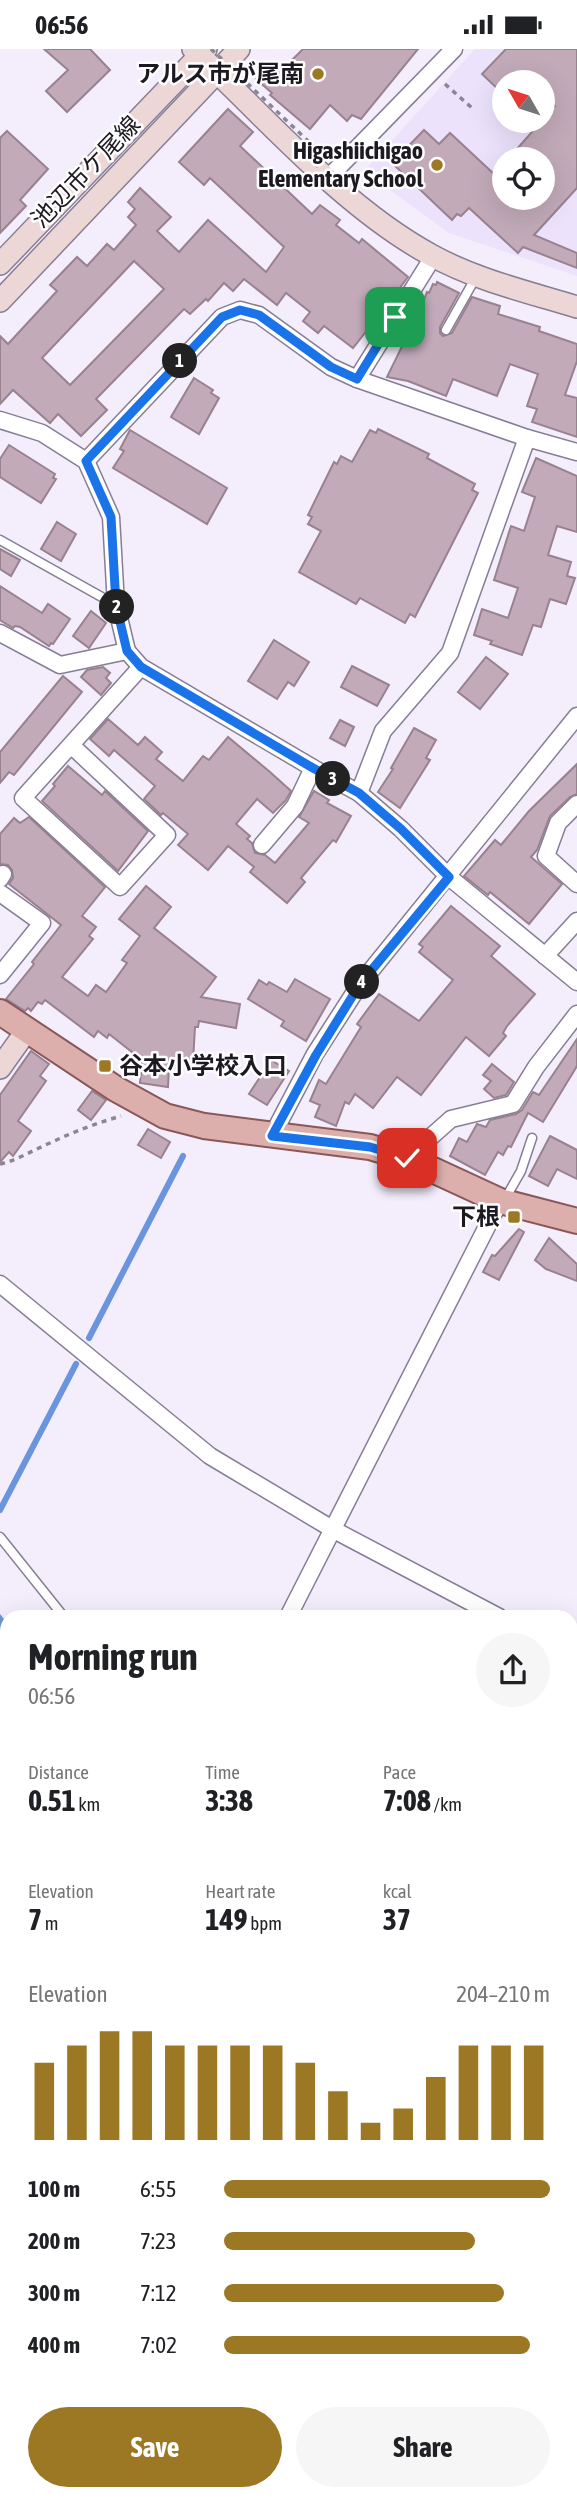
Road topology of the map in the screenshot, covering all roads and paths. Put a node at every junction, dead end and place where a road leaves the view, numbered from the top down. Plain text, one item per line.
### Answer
1 (240, 49) edge
2 (454, 49) edge
3 (203, 51) edge
4 (218, 72) junction
5 (431, 73) junction
6 (472, 108) dead end
7 (322, 173) junction
8 (433, 257) junction
9 (0, 264) edge
10 (477, 276) junction
11 (0, 300) edge
12 (577, 307) edge
13 (446, 330) dead end
14 (357, 379) junction
15 (0, 420) edge
16 (527, 438) junction
17 (577, 452) edge
18 (86, 461) junction
19 (0, 540) edge
20 (116, 605) junction
21 (0, 633) edge
22 (127, 651) junction
23 (141, 667) junction
24 (577, 717) edge
25 (71, 745) junction
26 (313, 768) junction
27 (359, 793) junction
28 (577, 804) edge
29 (261, 845) dead end
30 (449, 877) junction
31 (577, 884) edge
32 (0, 893) edge
33 (577, 921) edge
34 (545, 956) junction
35 (0, 975) edge
36 (577, 982) edge
37 (0, 1012) edge
38 (577, 1014) edge
39 (27, 1030) junction
40 (0, 1068) edge
41 (127, 1114) dead end
42 (272, 1136) junction
43 (532, 1138) dead end
44 (407, 1158) junction
45 (0, 1164) edge
46 (502, 1202) junction
47 (577, 1221) edge
48 (0, 1284) edge
49 (334, 1530) junction
50 (0, 1537) edge
51 (58, 1610) edge
52 (292, 1610) edge
53 (486, 1610) edge

1 - 4 street, 池辺市ケ尾線
2 - 5 street
3 - 4 street
3 - 7 path, bridge
3 - 9 street, 池辺市ケ尾線
4 - 7 street
4 - 11 street, 池辺市ケ尾線
5 - 6 path
5 - 7 street
7 - 8 street
8 - 10 street
8 - 14 street
10 - 12 street
10 - 13 lane
14 - 16 street
14 - 18 street
15 - 18 street
16 - 17 street
16 - 27 street
18 - 20 street
19 - 20 lane
20 - 22 street
21 - 22 street
22 - 23 street
23 - 25 street
23 - 26 street
24 - 30 street
25 - 25 street
26 - 27 street
26 - 29 street
27 - 30 street
28 - 31 street
30 - 34 street
30 - 42 street
32 - 35 street
33 - 34 street
34 - 36 street
37 - 39 main road
38 - 44 street
39 - 40 street
39 - 42 main road
41 - 45 path
42 - 44 main road
43 - 46 lane
44 - 46 main road
46 - 47 main road
46 - 49 street
48 - 49 street
49 - 52 street
49 - 53 street
50 - 51 lane

